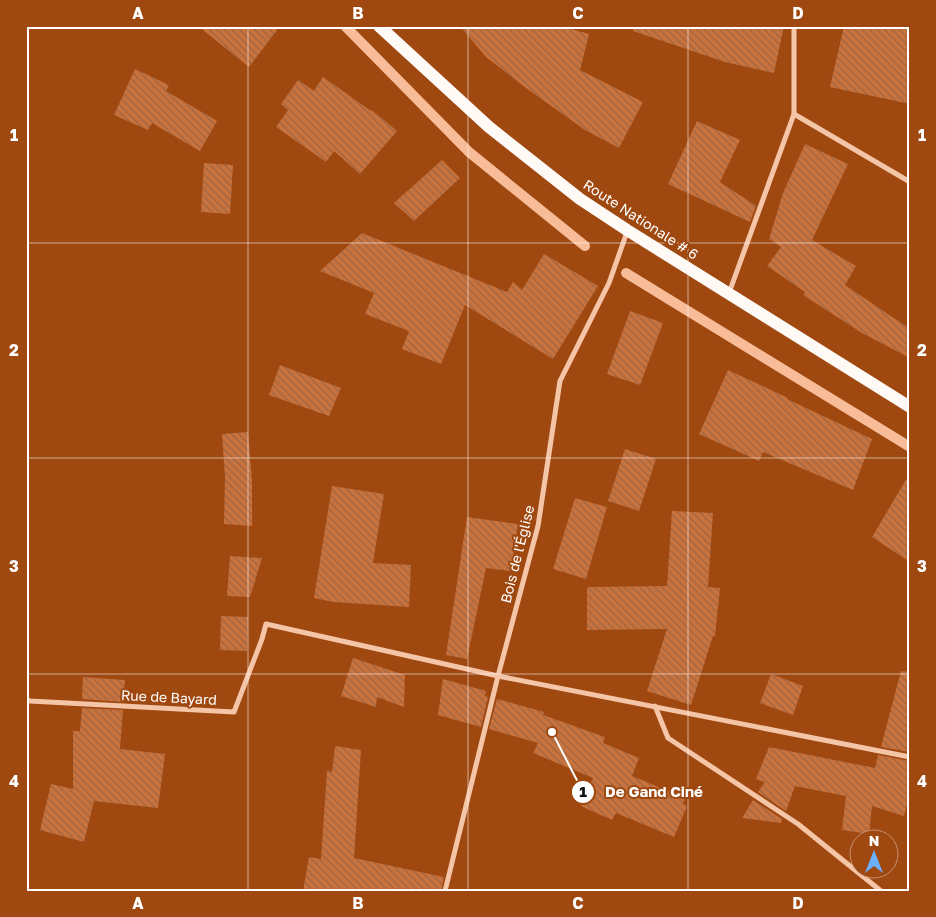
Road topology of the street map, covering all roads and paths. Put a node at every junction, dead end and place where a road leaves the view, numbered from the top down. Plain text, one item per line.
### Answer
1 (379, 26) edge
2 (794, 26) edge
3 (794, 114) junction
4 (910, 182) edge
5 (627, 230) junction
6 (729, 294) junction
7 (910, 407) edge
8 (498, 676) junction
9 (26, 699) edge
10 (655, 706) junction
11 (910, 757) edge
12 (445, 891) edge
13 (881, 891) edge

1 - 5 main road, Route Nationale # 6
2 - 3 street
3 - 4 street
3 - 6 street
5 - 6 main road, Route Nationale # 6
5 - 8 street, Bois de l'Église
6 - 7 main road, Route Nationale # 6
8 - 9 street, Rue de Bayard
8 - 10 street
8 - 12 street, Bois de l'Église
10 - 11 street
10 - 13 street

